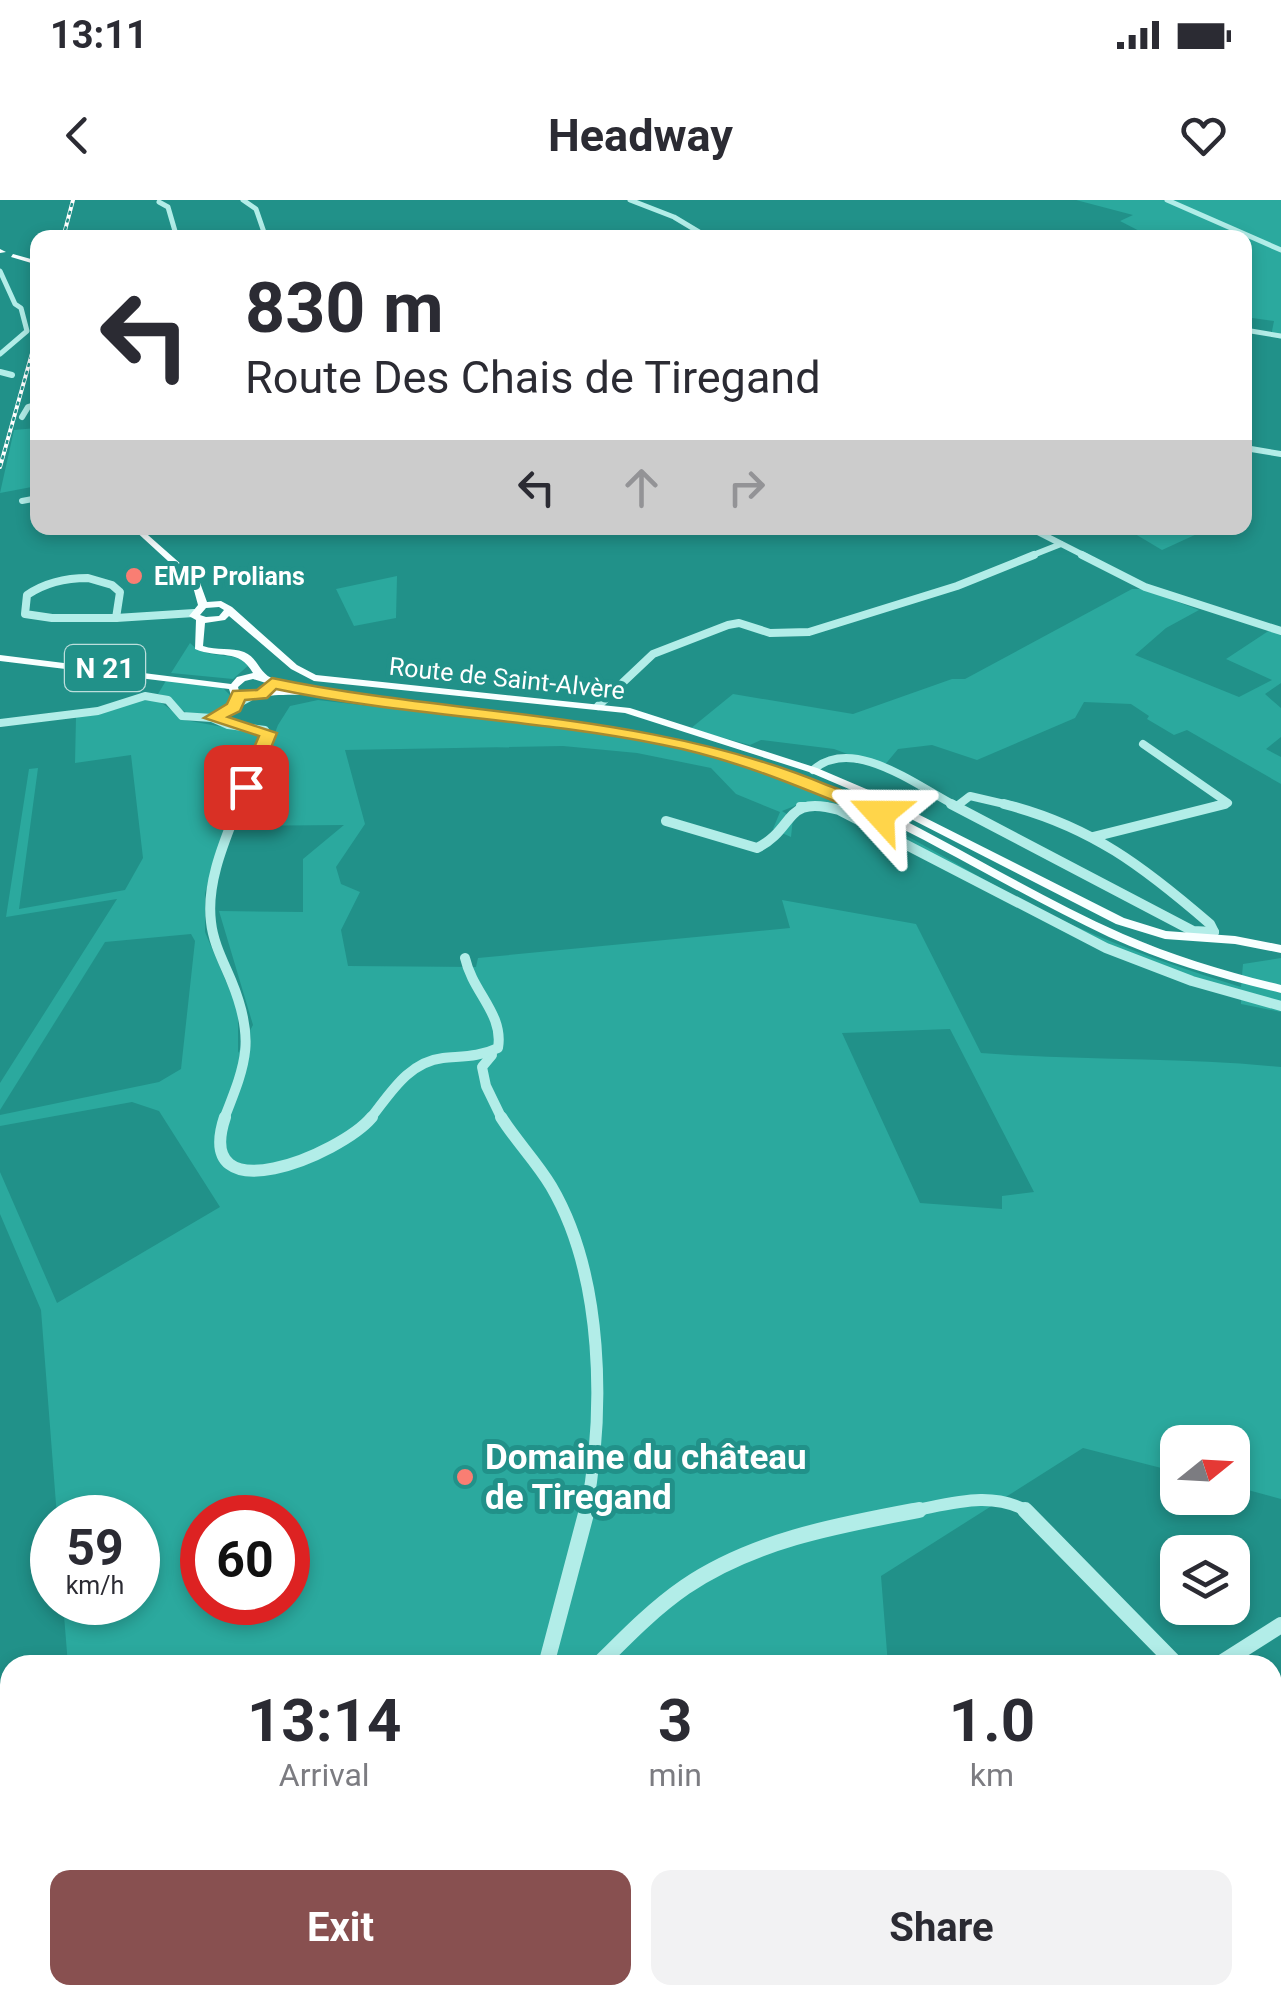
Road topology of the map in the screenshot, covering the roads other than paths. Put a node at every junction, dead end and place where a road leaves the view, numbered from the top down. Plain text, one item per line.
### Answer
1 (243, 200) edge
2 (630, 200) edge
3 (1167, 200) edge
4 (158, 201) edge
5 (175, 230) edge
6 (263, 230) edge
7 (696, 230) edge
8 (1235, 230) edge
9 (1252, 237) edge
10 (1281, 250) edge
11 (1, 253) edge
12 (30, 261) edge
13 (0, 271) edge
14 (18, 306) junction
15 (0, 307) edge
16 (1252, 331) edge
17 (1281, 336) edge
18 (0, 354) edge
19 (0, 372) edge
20 (12, 376) dead end
21 (30, 406) edge
22 (22, 417) dead end
23 (1252, 449) edge
24 (1281, 454) edge
25 (30, 500) edge
26 (22, 501) dead end
27 (144, 535) edge
28 (1043, 535) edge
29 (1060, 544) junction
30 (200, 613) junction
31 (222, 616) junction
32 (116, 618) junction
33 (1281, 631) edge
34 (0, 658) edge
35 (257, 671) junction
36 (241, 688) junction
37 (269, 688) junction
38 (598, 706) junction
39 (212, 718) junction
40 (0, 723) edge
41 (1143, 744) dead end
42 (813, 770) junction
43 (957, 806) junction
44 (666, 821) dead end
45 (1094, 838) junction
46 (1281, 949) edge
47 (464, 958) dead end
48 (1281, 989) edge
49 (1281, 1006) edge
50 (498, 1048) junction
51 (1281, 1626) edge
52 (549, 1655) edge
53 (609, 1655) edge
54 (1167, 1655) edge
55 (1234, 1655) edge

1 - 6 street
2 - 7 street
3 - 8 street
4 - 5 street
9 - 10 street
11 - 12 main road
13 - 14 street
14 - 15 street
14 - 18 street
16 - 17 street
19 - 20 street
21 - 22 street
23 - 24 street
25 - 26 street
27 - 30 main road
28 - 29 street
29 - 33 street
29 - 38 street
30 - 31 main road
30 - 31 main road
30 - 32 street
30 - 35 main road
31 - 38 main road, Route de Saint-Alvère
32 - 32 street
34 - 36 main road, N 21
35 - 36 main road
35 - 37 main road
36 - 37 main road
36 - 39 street
37 - 48 main road
38 - 42 main road, Route de Saint-Alvère
39 - 40 street
39 - 50 street
41 - 45 street
42 - 43 street
42 - 46 main road, Route de Saint-Alvère
43 - 45 street
43 - 45 street
44 - 49 street
47 - 50 street
50 - 52 street
51 - 55 street
53 - 54 street

